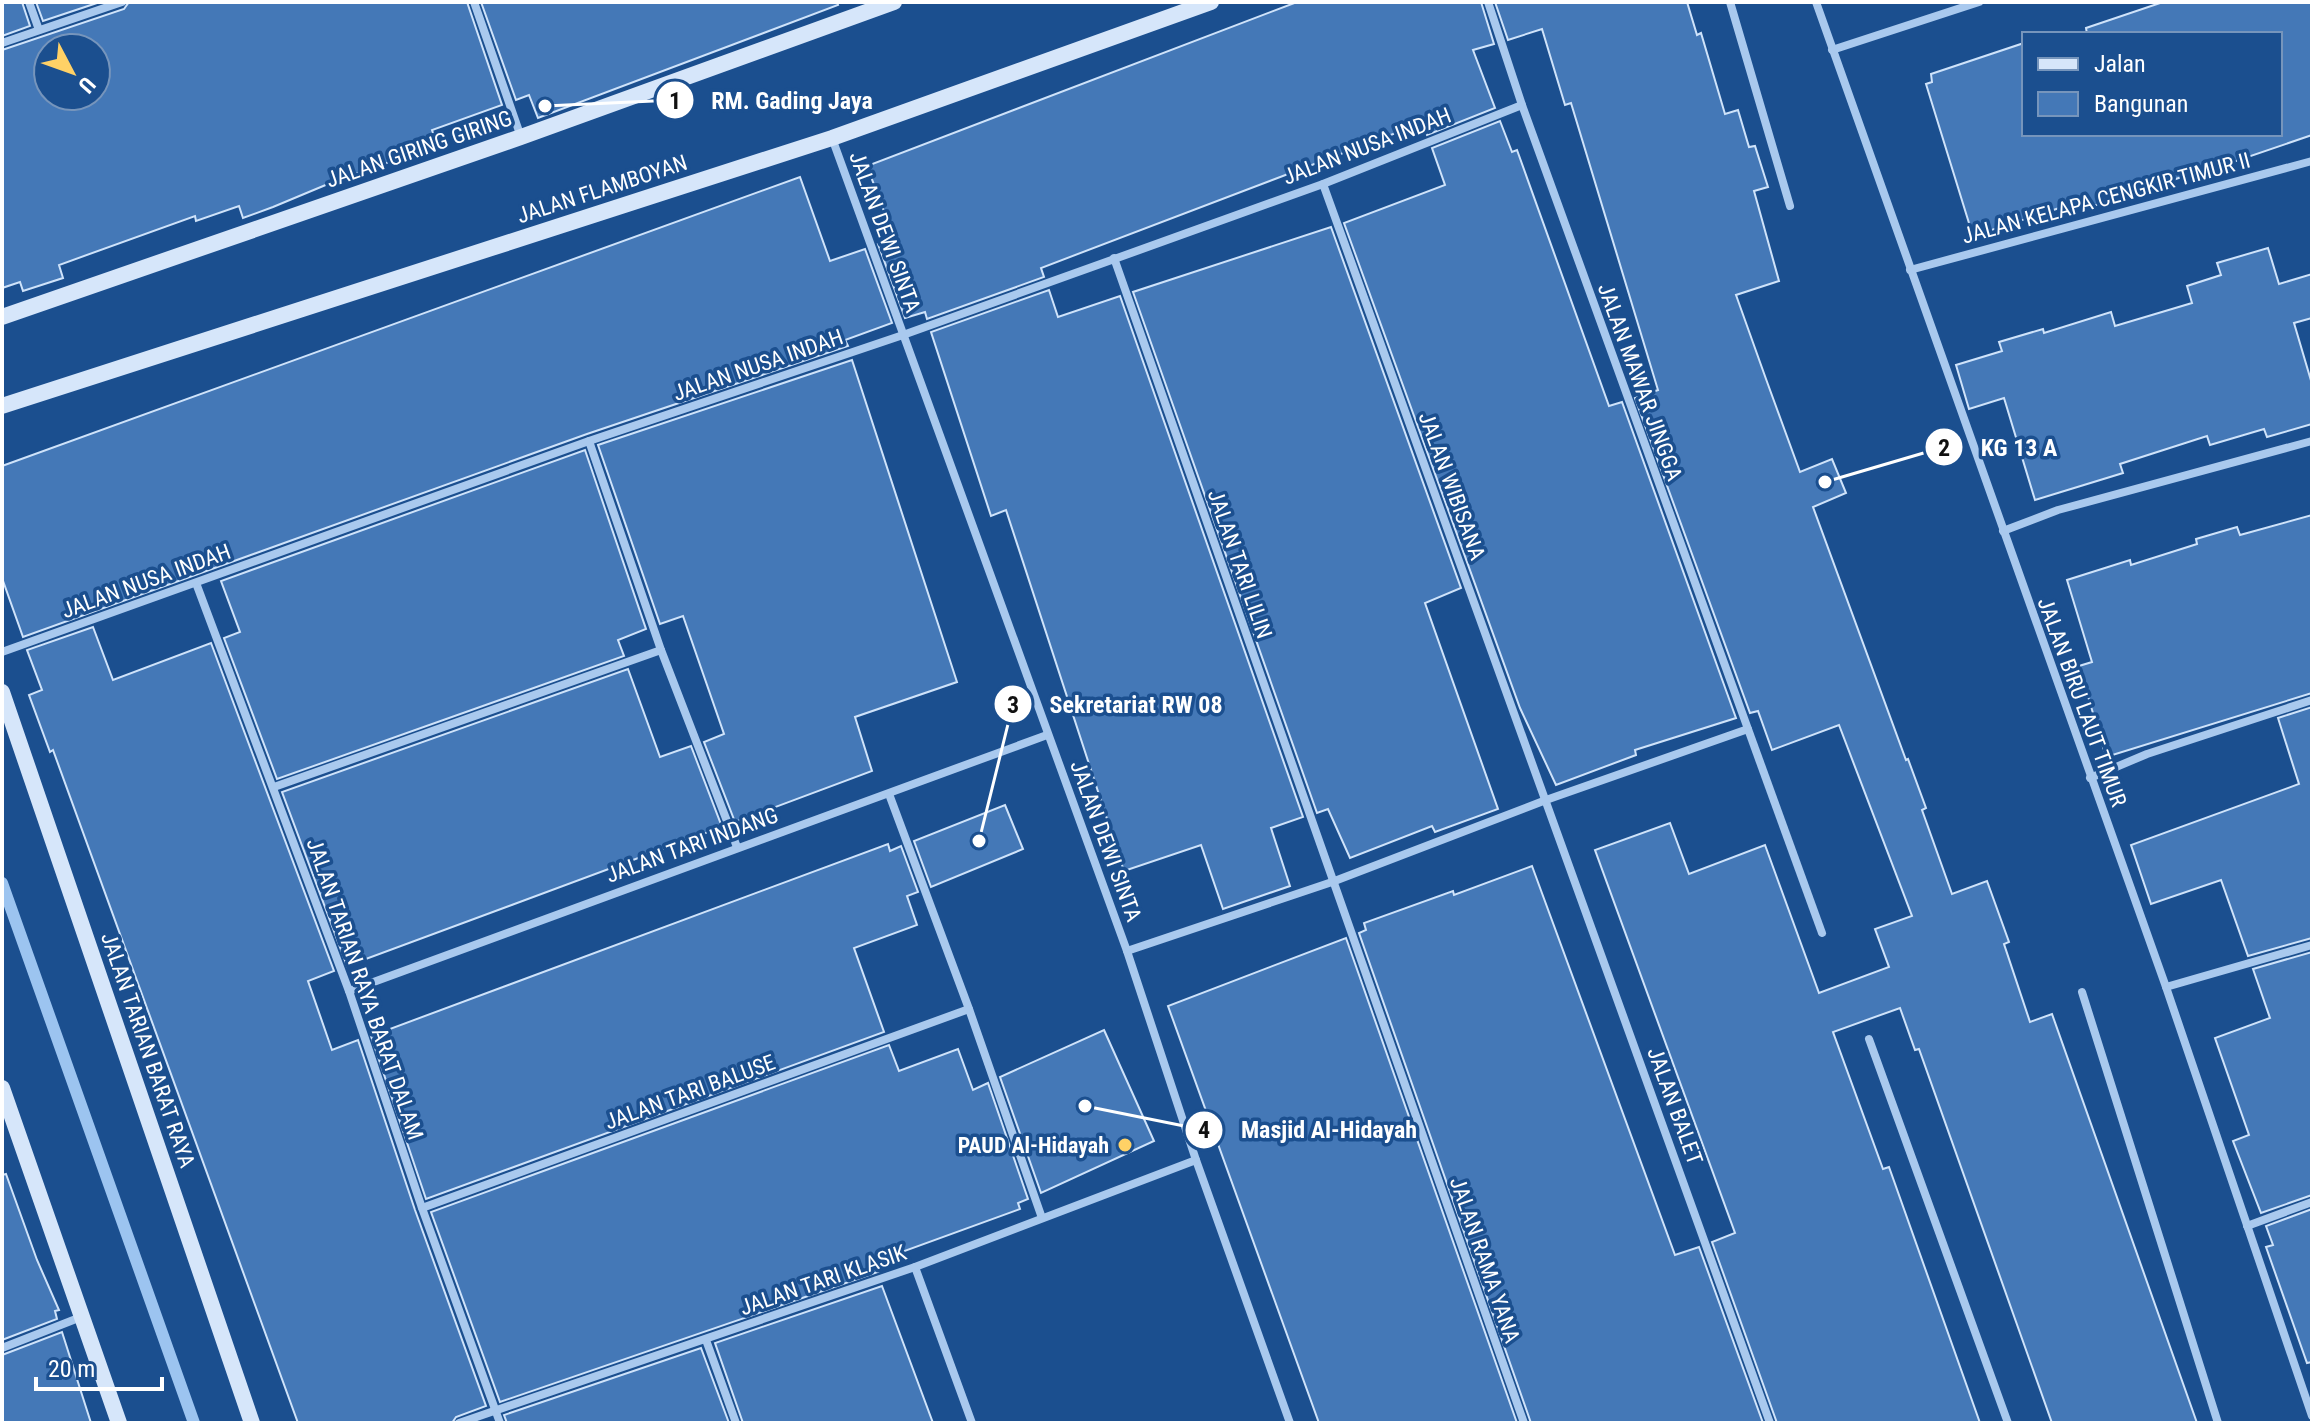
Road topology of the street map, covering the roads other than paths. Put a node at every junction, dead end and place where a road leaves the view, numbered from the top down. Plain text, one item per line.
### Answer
1 (29, 2) edge
2 (122, 2) edge
3 (474, 2) edge
4 (894, 2) edge
5 (1211, 2) edge
6 (1488, 2) edge
7 (1730, 2) edge
8 (1816, 2) edge
9 (1979, 2) edge
10 (39, 30) junction
11 (2, 43) edge
12 (1832, 50) junction
13 (1522, 105) junction
14 (521, 137) junction
15 (832, 138) junction
16 (2312, 161) edge
17 (1323, 184) junction
18 (1790, 206) dead end
19 (1114, 258) junction
20 (1910, 270) junction
21 (2, 317) edge
22 (903, 335) junction
23 (2, 406) edge
24 (589, 441) junction
25 (2312, 441) edge
26 (2003, 531) junction
27 (196, 583) junction
28 (661, 650) junction
29 (2, 652) edge
30 (2, 692) edge
31 (2312, 700) edge
32 (1748, 729) junction
33 (1047, 735) junction
34 (2090, 778) junction
35 (274, 787) junction
36 (889, 794) junction
37 (1546, 800) junction
38 (737, 847) junction
39 (1332, 882) junction
40 (1822, 933) dead end
41 (2312, 945) edge
42 (1127, 951) junction
43 (2166, 987) junction
44 (349, 991) junction
45 (2082, 992) dead end
46 (969, 1009) junction
47 (1869, 1039) dead end
48 (2, 1088) edge
49 (1196, 1160) junction
50 (2312, 1202) edge
51 (422, 1208) junction
52 (1042, 1218) junction
53 (2247, 1226) junction
54 (915, 1267) junction
55 (81, 1317) junction
56 (706, 1340) junction
57 (2, 1348) edge
58 (495, 1410) junction
59 (2312, 1416) edge
60 (119, 1423) edge
61 (252, 1423) edge
62 (459, 1423) edge
63 (500, 1423) edge
64 (736, 1423) edge
65 (972, 1423) edge
66 (1290, 1423) edge
67 (1524, 1423) edge
68 (1770, 1423) edge
69 (2008, 1423) edge
70 (2218, 1423) edge

1 - 10 street
2 - 10 street
3 - 14 street
4 - 14 street, JALAN GIRING GIRING
5 - 15 street, JALAN FLAMBOYAN
6 - 13 street, JALAN MAWAR JINGGA
7 - 18 street
8 - 12 street, JALAN BIRU LAUT TIMUR
9 - 12 street
10 - 11 street
12 - 20 street, JALAN BIRU LAUT TIMUR
13 - 17 street, JALAN NUSA INDAH
13 - 32 street, JALAN MAWAR JINGGA
14 - 21 street, JALAN GIRING GIRING
15 - 22 street, JALAN DEWI SINTA
15 - 23 street, JALAN FLAMBOYAN
16 - 20 street, JALAN KELAPA CENGKIR TIMUR II
17 - 19 street, JALAN NUSA INDAH
17 - 37 street, JALAN WIBISANA
19 - 22 street, JALAN NUSA INDAH
19 - 39 street, JALAN TARI LILIN
20 - 26 street, JALAN BIRU LAUT TIMUR
22 - 24 street, JALAN NUSA INDAH
22 - 33 street, JALAN DEWI SINTA
24 - 27 street, JALAN NUSA INDAH
24 - 28 street
25 - 26 street
26 - 34 street, JALAN BIRU LAUT TIMUR
27 - 29 street, JALAN NUSA INDAH
27 - 35 street, JALAN TARIAN RAYA BARAT DALAM
28 - 35 street
28 - 38 street
30 - 61 street, JALAN TARIAN BARAT RAYA
31 - 34 street
32 - 37 street
32 - 40 street, JALAN MAWAR JINGGA
33 - 36 street, JALAN TARI INDANG
33 - 42 street, JALAN DEWI SINTA
34 - 43 street, JALAN BIRU LAUT TIMUR
35 - 44 street, JALAN TARIAN RAYA BARAT DALAM
36 - 38 street, JALAN TARI INDANG
36 - 46 street
37 - 39 street
37 - 68 street, JALAN BALET
38 - 44 street, JALAN TARI INDANG
39 - 42 street
39 - 67 street, JALAN RAMA YANA
41 - 43 street
42 - 49 street, JALAN DEWI SINTA
43 - 53 street, JALAN BIRU LAUT TIMUR
44 - 51 street, JALAN TARIAN RAYA BARAT DALAM
45 - 70 street
46 - 51 street, JALAN TARI BALUSE
46 - 52 street
47 - 69 street
48 - 55 street
49 - 52 street, JALAN TARI KLASIK
49 - 66 street, JALAN DEWI SINTA
50 - 53 street
51 - 58 street, JALAN TARIAN RAYA BARAT DALAM
52 - 54 street, JALAN TARI KLASIK
53 - 59 street, JALAN BIRU LAUT TIMUR
54 - 56 street, JALAN TARI KLASIK
54 - 65 street
55 - 57 street
55 - 60 street
56 - 58 street, JALAN TARI KLASIK
56 - 64 street
58 - 62 street, JALAN TARI KLASIK
58 - 63 street, JALAN TARIAN RAYA BARAT DALAM

